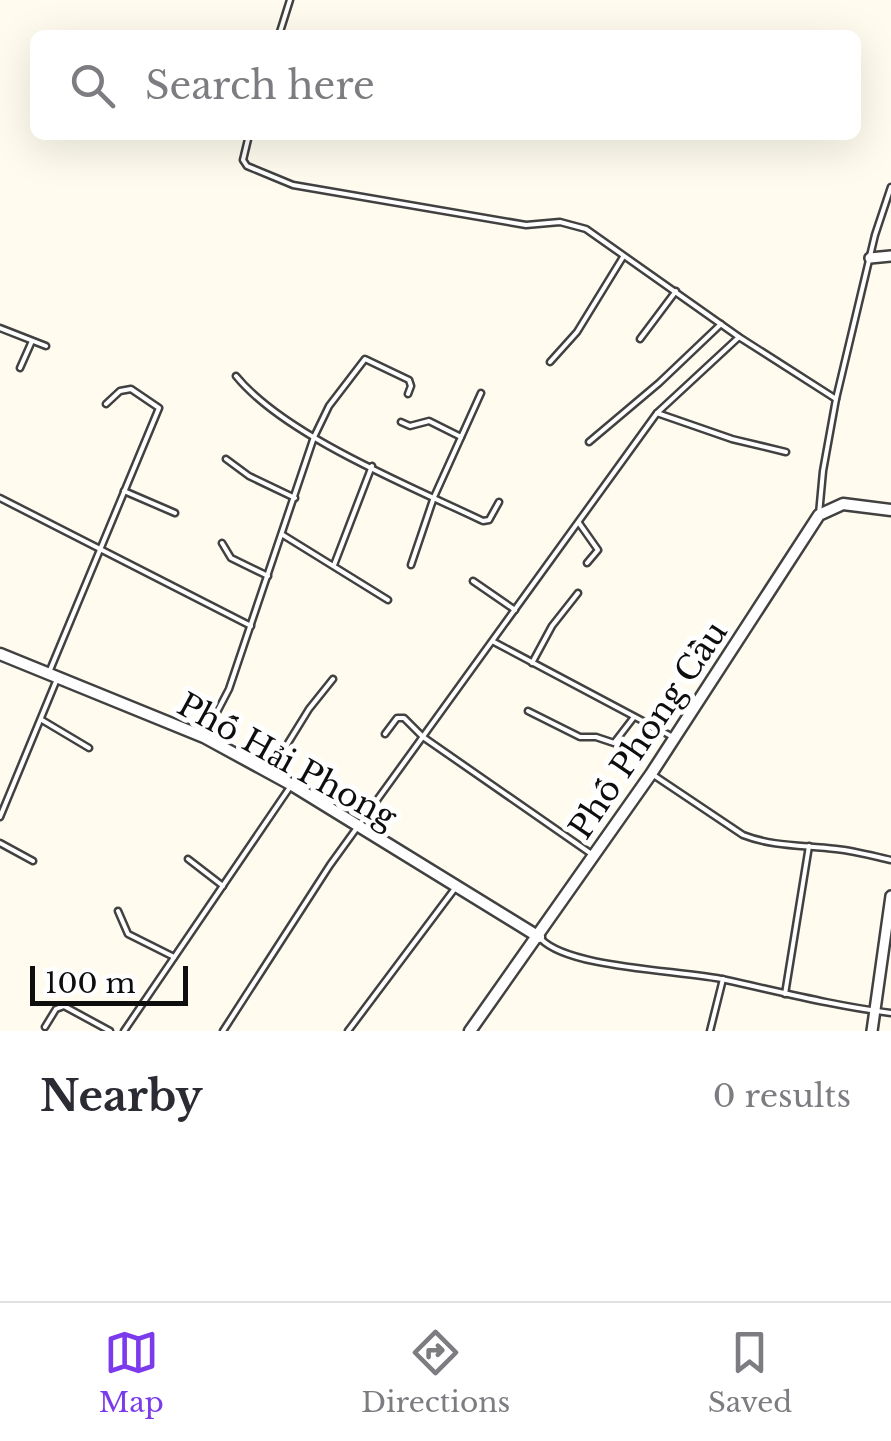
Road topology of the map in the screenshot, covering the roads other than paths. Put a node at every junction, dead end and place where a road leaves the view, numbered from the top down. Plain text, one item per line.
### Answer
1 (290, 0) edge
2 (281, 30) edge
3 (248, 140) edge
4 (891, 187) edge
5 (871, 252) junction
6 (891, 256) edge
7 (623, 257) junction
8 (676, 291) junction
9 (723, 326) junction
10 (0, 328) edge
11 (736, 335) junction
12 (640, 339) dead end
13 (32, 340) junction
14 (46, 346) dead end
15 (550, 362) dead end
16 (20, 368) dead end
17 (236, 376) dead end
18 (481, 393) dead end
19 (408, 394) dead end
20 (836, 399) junction
21 (106, 404) dead end
22 (657, 412) junction
23 (401, 422) dead end
24 (314, 437) junction
25 (462, 437) junction
26 (589, 442) dead end
27 (786, 452) dead end
28 (226, 459) dead end
29 (372, 466) junction
30 (124, 491) junction
31 (434, 497) junction
32 (0, 498) edge
33 (295, 498) junction
34 (499, 502) dead end
35 (891, 510) edge
36 (175, 513) dead end
37 (819, 514) junction
38 (578, 523) junction
39 (283, 535) junction
40 (222, 543) dead end
41 (98, 550) junction
42 (586, 563) dead end
43 (334, 564) junction
44 (411, 565) dead end
45 (268, 576) junction
46 (474, 581) dead end
47 (578, 593) dead end
48 (388, 600) dead end
49 (515, 610) junction
50 (251, 626) junction
51 (493, 642) junction
52 (0, 654) edge
53 (532, 663) junction
54 (52, 676) junction
55 (333, 679) dead end
56 (528, 712) dead end
57 (634, 717) junction
58 (41, 720) junction
59 (385, 734) dead end
60 (423, 738) junction
61 (675, 738) junction
62 (207, 739) junction
63 (89, 748) dead end
64 (270, 773) junction
65 (651, 774) junction
66 (292, 785) junction
67 (0, 817) edge
68 (360, 826) junction
69 (0, 843) edge
70 (809, 846) junction
71 (594, 855) junction
72 (188, 859) dead end
73 (891, 860) edge
74 (33, 862) dead end
75 (223, 886) junction
76 (456, 887) junction
77 (891, 896) edge
78 (118, 911) dead end
79 (539, 936) junction
80 (174, 957) junction
81 (723, 979) junction
82 (785, 994) junction
83 (875, 1011) junction
84 (891, 1013) edge
85 (45, 1027) dead end
86 (110, 1031) edge
87 (124, 1031) edge
88 (224, 1031) edge
89 (348, 1031) edge
90 (470, 1031) edge
91 (710, 1031) edge
92 (872, 1031) edge

1 - 2 lane
3 - 7 lane
4 - 5 lane
5 - 6 street
5 - 20 lane
7 - 8 lane
7 - 15 lane
8 - 9 lane
8 - 12 lane
9 - 11 lane
9 - 26 lane
10 - 13 lane
11 - 20 lane
11 - 22 lane
13 - 14 lane
13 - 16 lane
17 - 24 lane
18 - 25 lane
19 - 24 lane
20 - 37 lane
21 - 30 lane
22 - 27 lane
22 - 38 lane
23 - 25 lane
24 - 29 lane
24 - 33 lane
25 - 31 lane
28 - 33 lane
29 - 31 lane
29 - 43 lane
30 - 36 lane
30 - 41 lane
31 - 34 lane
31 - 44 lane
32 - 41 lane
33 - 39 lane
35 - 37 street
37 - 61 street, Phố Phong Cầu
38 - 42 lane
38 - 49 lane
39 - 43 lane
39 - 45 lane
40 - 45 lane
41 - 50 lane
41 - 54 lane
43 - 48 lane
45 - 50 lane
46 - 49 lane
47 - 53 lane
49 - 51 lane
50 - 62 lane
51 - 53 lane
51 - 60 lane
52 - 54 street, Phố Hải Phong
53 - 57 lane
54 - 58 lane
54 - 62 street, Phố Hải Phong
55 - 64 lane
56 - 57 lane
57 - 61 lane
58 - 63 lane
58 - 67 lane
59 - 60 lane
60 - 68 lane
60 - 71 lane
61 - 65 street, Phố Phong Cầu
62 - 64 street, Phố Hải Phong
64 - 66 street, Phố Hải Phong
65 - 70 lane
65 - 71 street, Phố Phong Cầu
66 - 68 street, Phố Hải Phong
66 - 75 lane
68 - 76 street, Phố Hải Phong
68 - 88 lane
69 - 74 lane
70 - 73 lane
70 - 82 lane
71 - 79 street, Phố Phong Cầu
72 - 75 lane
75 - 80 lane
76 - 79 street, Phố Hải Phong
76 - 89 lane
77 - 83 street
78 - 80 lane
79 - 81 lane
79 - 90 street, Phố Phong Cầu
80 - 87 lane
81 - 82 lane
81 - 91 lane
82 - 83 lane
83 - 84 lane
83 - 92 street
85 - 86 lane

